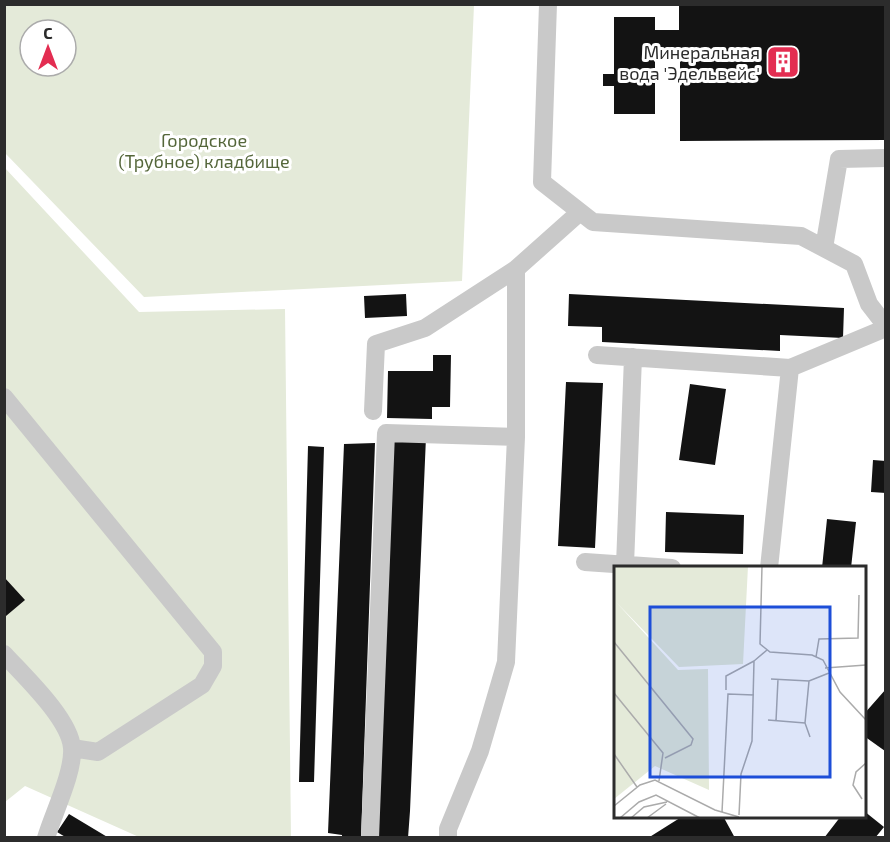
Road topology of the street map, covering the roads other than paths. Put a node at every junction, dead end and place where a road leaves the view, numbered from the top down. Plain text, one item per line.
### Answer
1 (548, 4) edge
2 (885, 158) edge
3 (580, 212) junction
4 (824, 248) junction
5 (516, 269) junction
6 (877, 304) edge
7 (885, 327) edge
8 (597, 355) dead end
9 (633, 357) junction
10 (790, 368) junction
11 (4, 398) edge
12 (373, 411) dead end
13 (516, 437) junction
14 (585, 562) dead end
15 (625, 565) junction
16 (648, 566) edge
17 (769, 566) edge
18 (4, 654) edge
19 (72, 748) junction
20 (46, 837) edge
21 (370, 837) edge
22 (448, 837) edge

1 - 3 street
2 - 4 street
3 - 4 street
3 - 5 street
4 - 6 street
5 - 12 street
5 - 13 street
6 - 7 street
7 - 10 street
8 - 9 street
9 - 10 street
9 - 15 street
10 - 17 street
11 - 19 street
13 - 21 street
13 - 22 street
14 - 15 street
15 - 16 street
18 - 19 street
19 - 20 street

